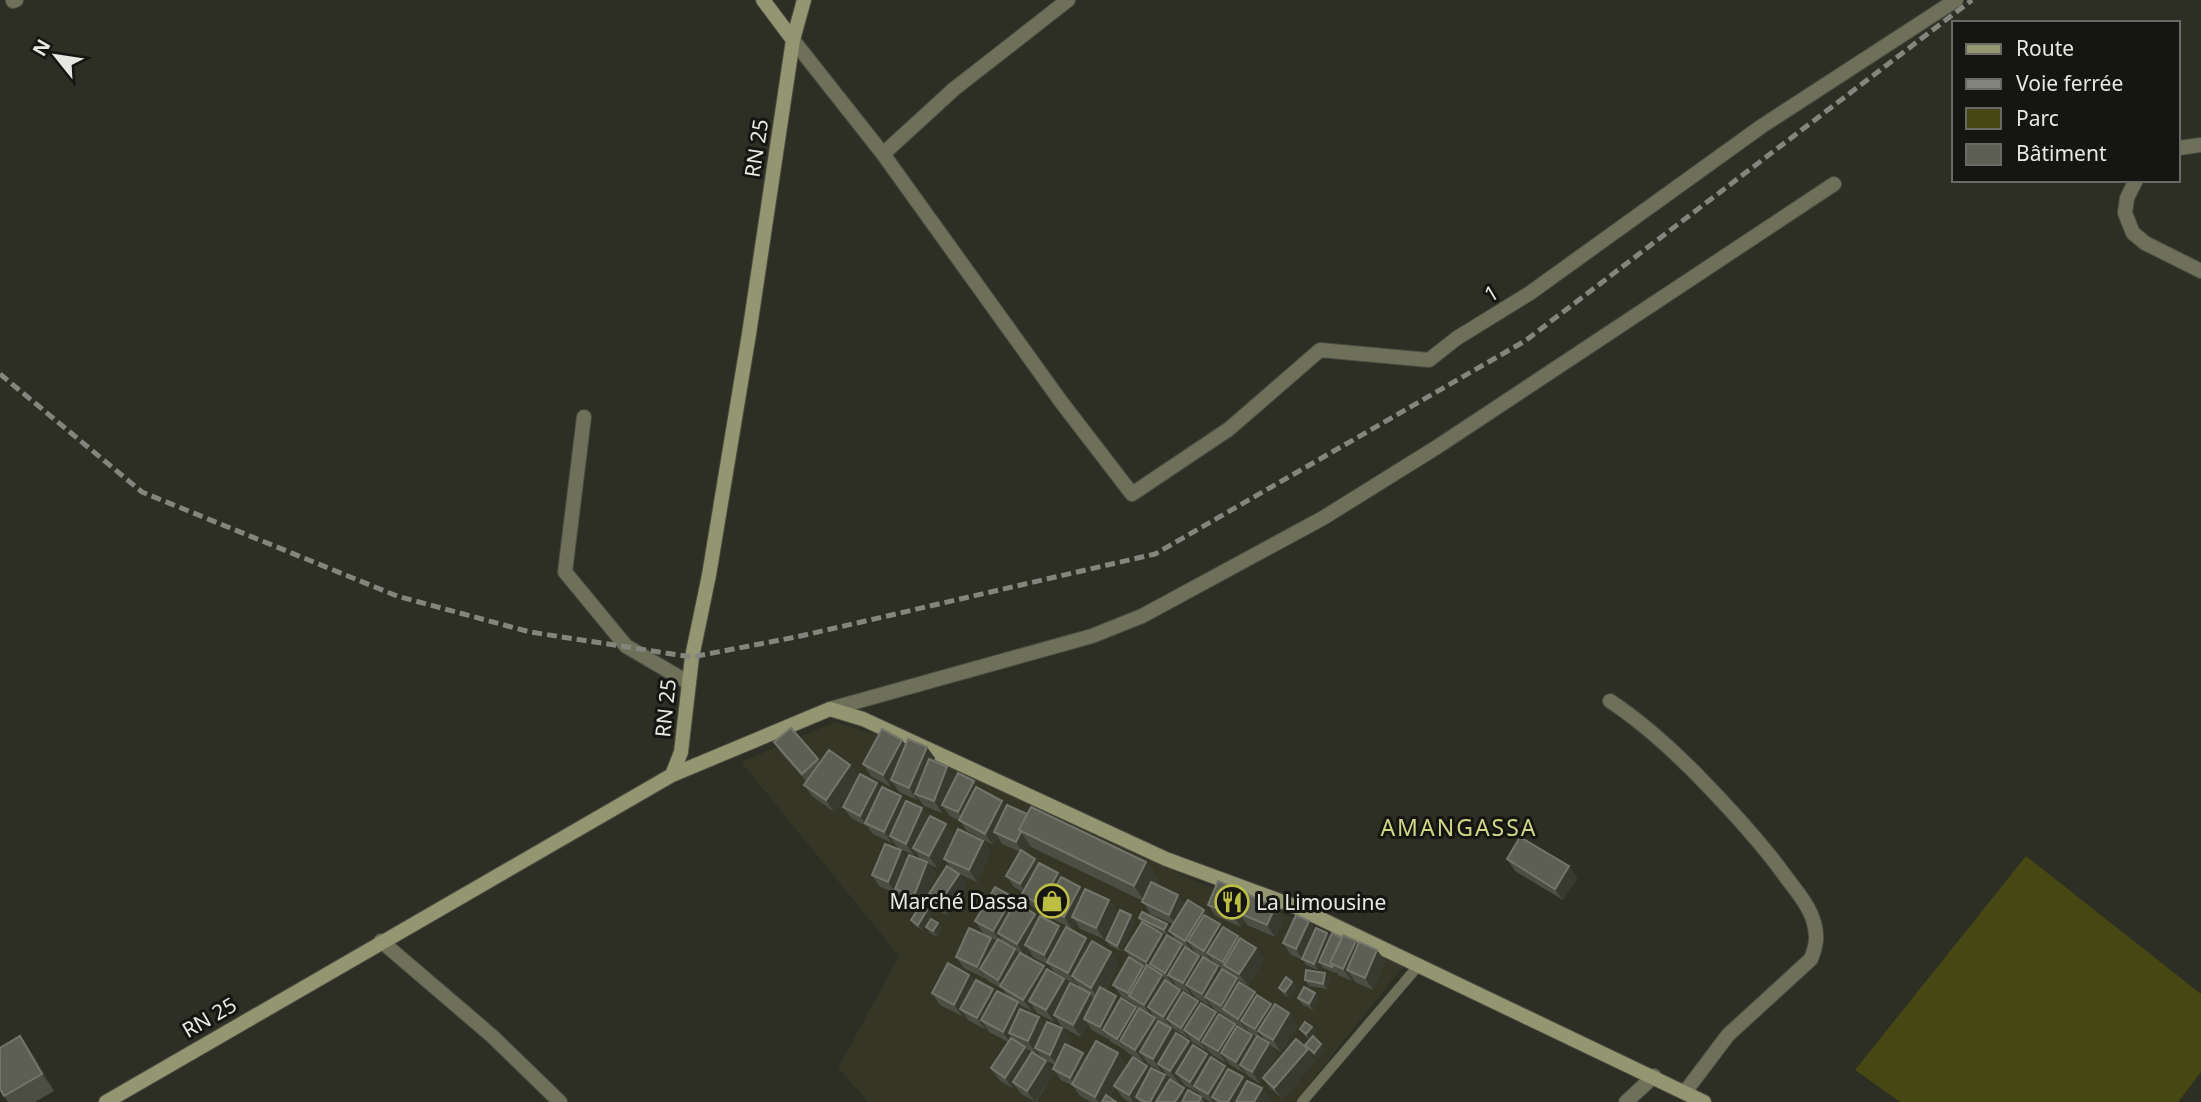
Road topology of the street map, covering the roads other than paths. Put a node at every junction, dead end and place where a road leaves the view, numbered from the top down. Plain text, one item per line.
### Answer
1 (762, 0) edge
2 (804, 0) edge
3 (1068, 0) edge
4 (1956, 0) edge
5 (793, 40) junction
6 (2201, 145) edge
7 (2180, 148) edge
8 (883, 154) junction
9 (2135, 182) edge
10 (1834, 184) dead end
11 (2201, 271) edge
12 (584, 417) dead end
13 (689, 683) junction
14 (1610, 701) dead end
15 (830, 709) junction
16 (672, 775) junction
17 (381, 941) junction
18 (1419, 965) junction
19 (1654, 1076) junction
20 (1685, 1092) junction
21 (106, 1102) edge
22 (560, 1102) edge
23 (1302, 1102) edge
24 (1626, 1102) edge
25 (1704, 1102) edge

1 - 5 main road
2 - 5 main road, RN 25 / RN 25
3 - 8 street
4 - 8 street, 1
5 - 8 street
5 - 13 main road, RN 25 / RN 25
6 - 7 street
9 - 11 street
10 - 15 street
12 - 13 street
13 - 16 main road, RN 25 / RN 25
14 - 20 street
15 - 16 main road
15 - 18 main road
16 - 17 main road, RN 25 / RN 25
17 - 21 main road, RN 25 / RN 25
17 - 22 street
18 - 19 main road
18 - 23 lane
19 - 20 main road
19 - 24 street
20 - 25 main road

